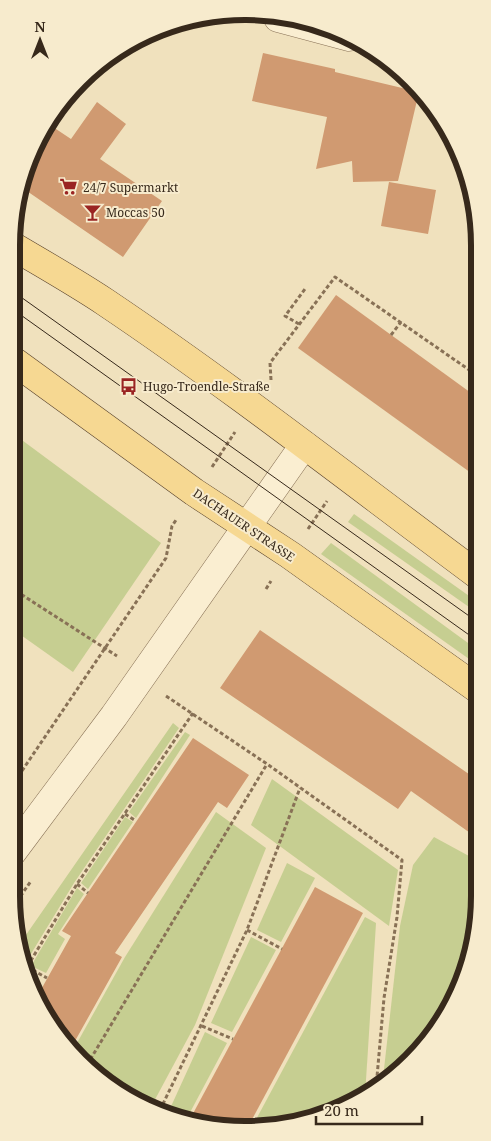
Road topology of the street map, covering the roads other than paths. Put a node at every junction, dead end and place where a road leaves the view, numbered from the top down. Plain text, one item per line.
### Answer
1 (20, 250) edge
2 (20, 366) edge
3 (304, 445) junction
4 (248, 528) junction
5 (471, 570) edge
6 (471, 684) edge
7 (20, 842) edge

1 - 3 main road
2 - 4 main road, DACHAUER STRASSE
3 - 4 street
3 - 5 main road
4 - 6 main road, DACHAUER STRASSE
4 - 7 street

